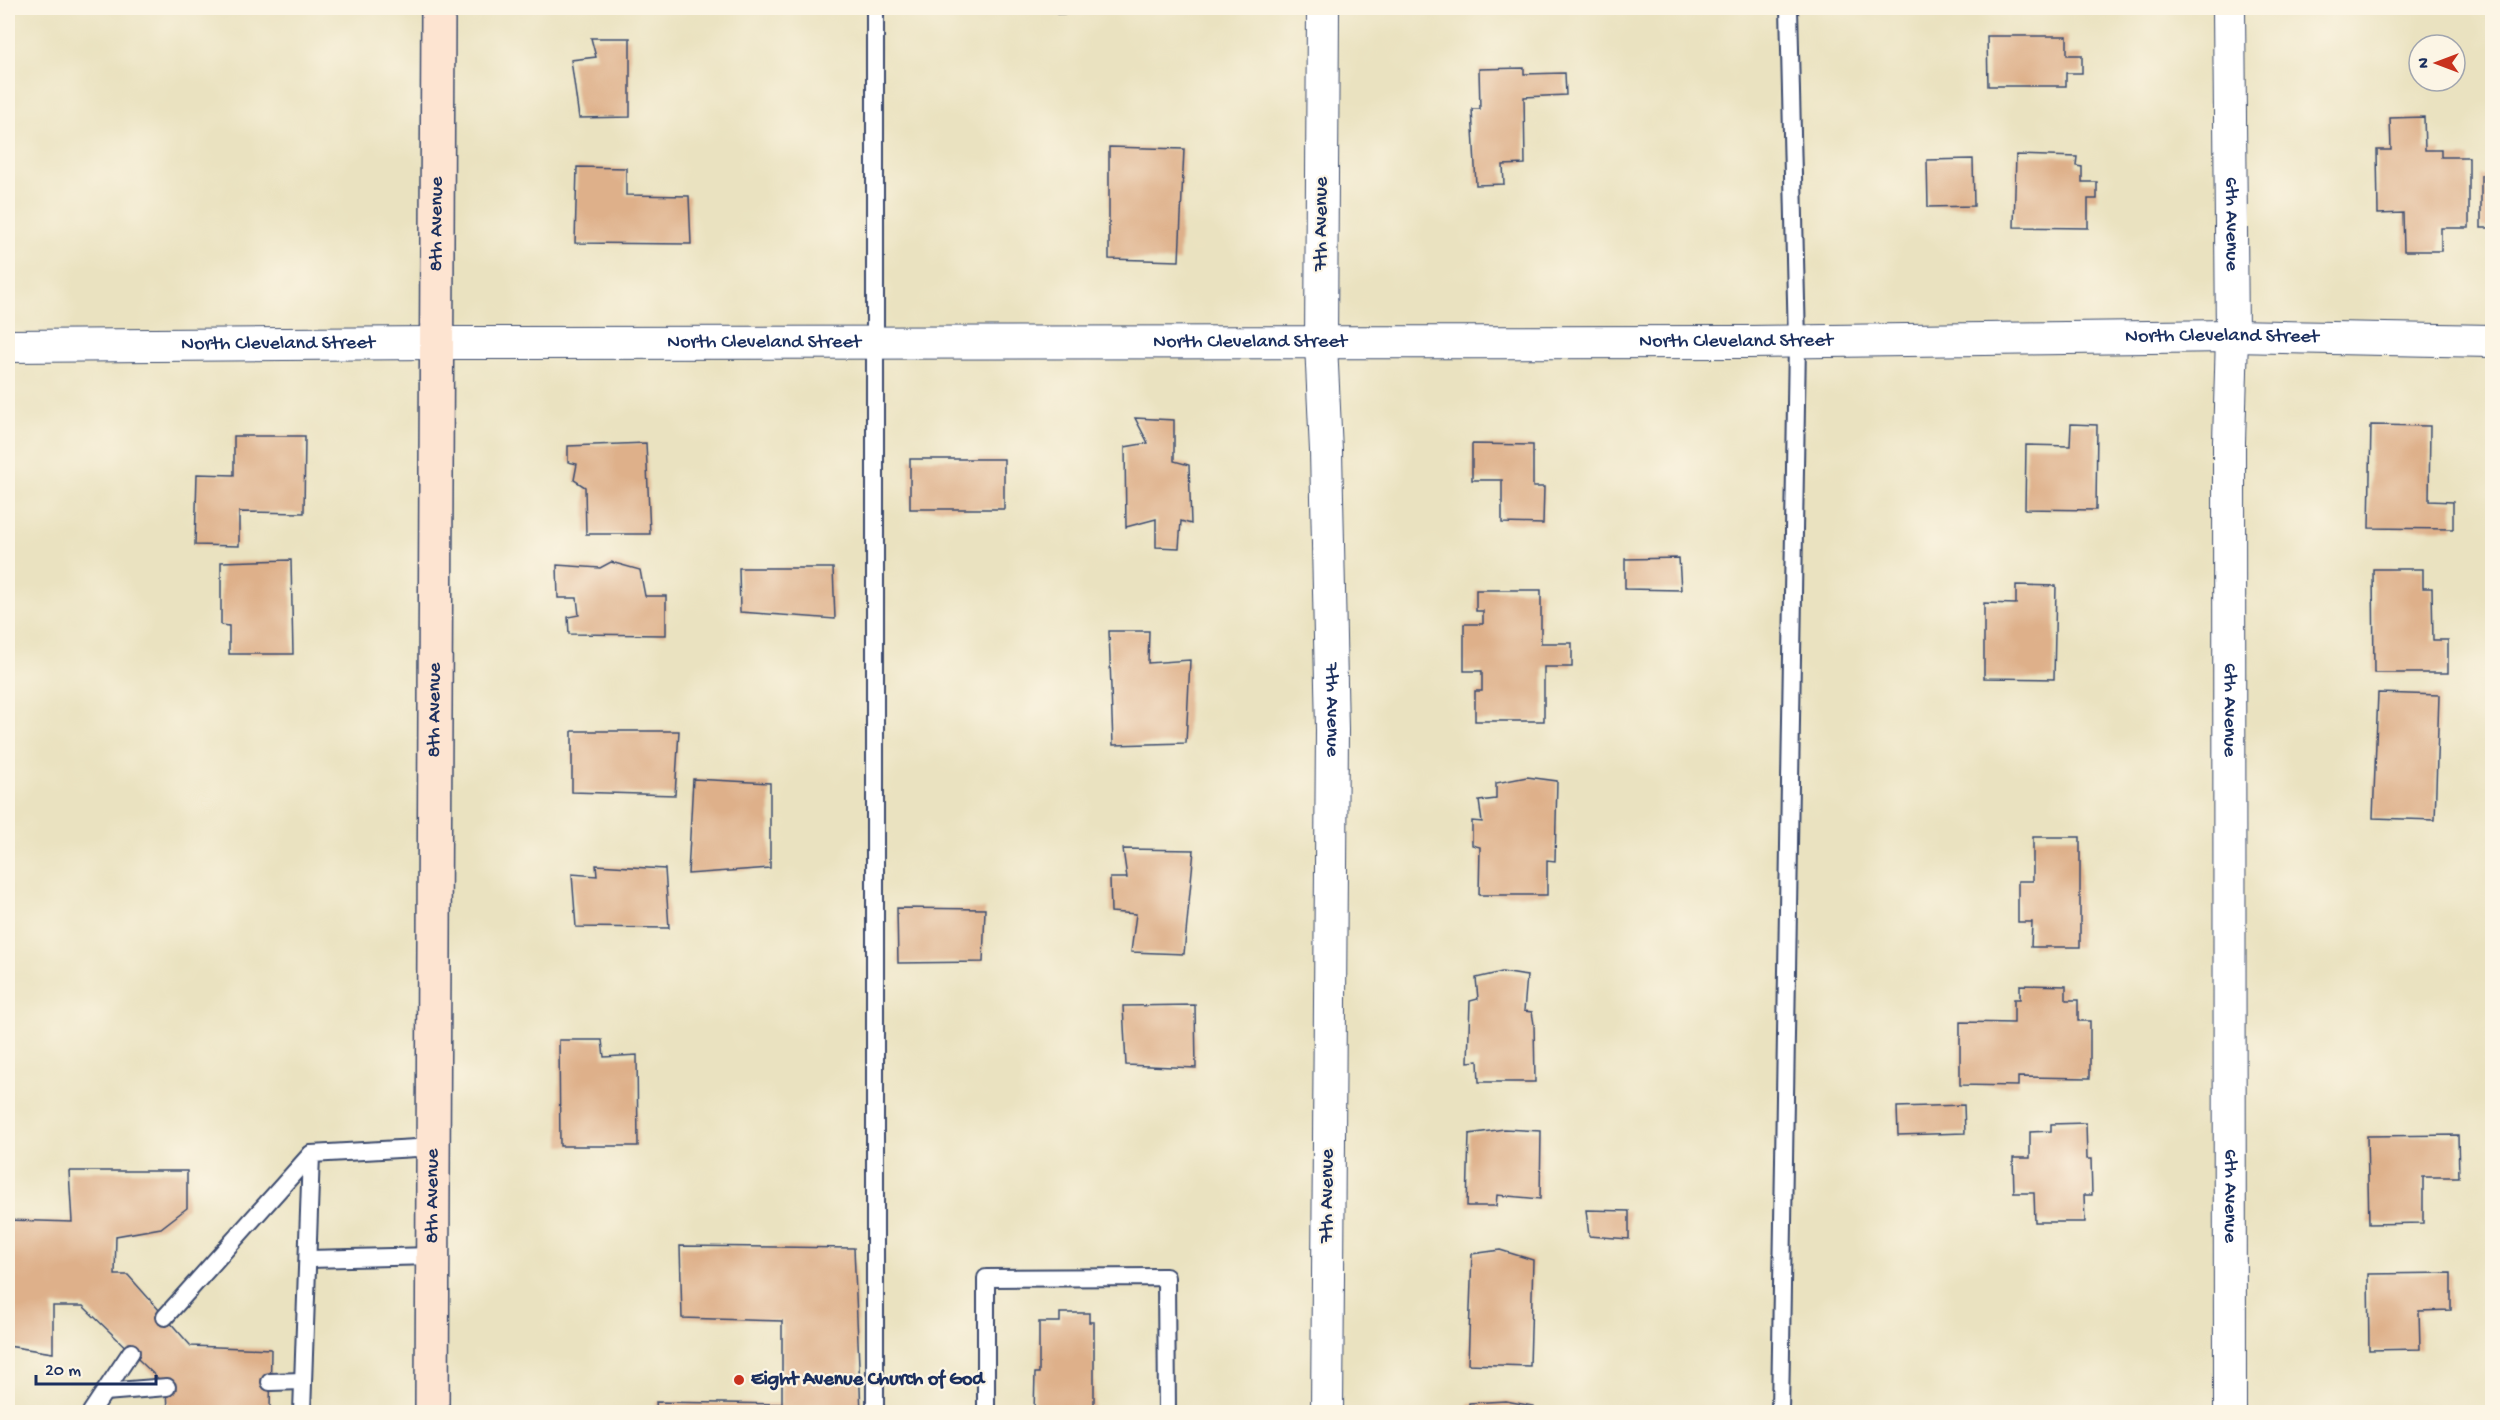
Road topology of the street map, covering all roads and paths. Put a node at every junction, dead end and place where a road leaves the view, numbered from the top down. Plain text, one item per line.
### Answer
1 (438, 8) edge
2 (875, 8) edge
3 (1323, 8) edge
4 (1789, 8) edge
5 (2229, 8) edge
6 (2232, 336) junction
7 (2493, 341) edge
8 (1797, 342) junction
9 (436, 343) junction
10 (875, 343) junction
11 (1321, 344) junction
12 (8, 346) edge
13 (434, 1147) junction
14 (311, 1154) junction
15 (433, 1256) junction
16 (308, 1259) junction
17 (165, 1317) dead end
18 (131, 1352) dead end
19 (303, 1381) junction
20 (270, 1382) dead end
21 (166, 1387) dead end
22 (105, 1392) junction
23 (91, 1413) edge
24 (302, 1413) edge
25 (432, 1413) edge
26 (875, 1413) edge
27 (986, 1413) edge
28 (1167, 1413) edge
29 (1327, 1413) edge
30 (1780, 1413) edge
31 (2230, 1413) edge

1 - 9 street, 8th Avenue
2 - 10 lane
3 - 11 street, 7th Avenue
4 - 8 lane
5 - 6 street, 6th Avenue
6 - 7 street, North Cleveland Street
6 - 8 street, North Cleveland Street
6 - 31 street, 6th Avenue
8 - 11 street, North Cleveland Street
8 - 30 lane
9 - 10 street, North Cleveland Street
9 - 12 street, North Cleveland Street
9 - 13 street, 8th Avenue
10 - 11 street, North Cleveland Street
10 - 26 lane
11 - 29 street, 7th Avenue
13 - 14 lane
13 - 15 street, 8th Avenue
14 - 16 lane
14 - 17 lane
15 - 16 lane
15 - 25 street, 8th Avenue
16 - 19 lane
18 - 22 lane
19 - 20 lane
19 - 24 lane
21 - 22 lane
22 - 23 lane
27 - 28 lane

